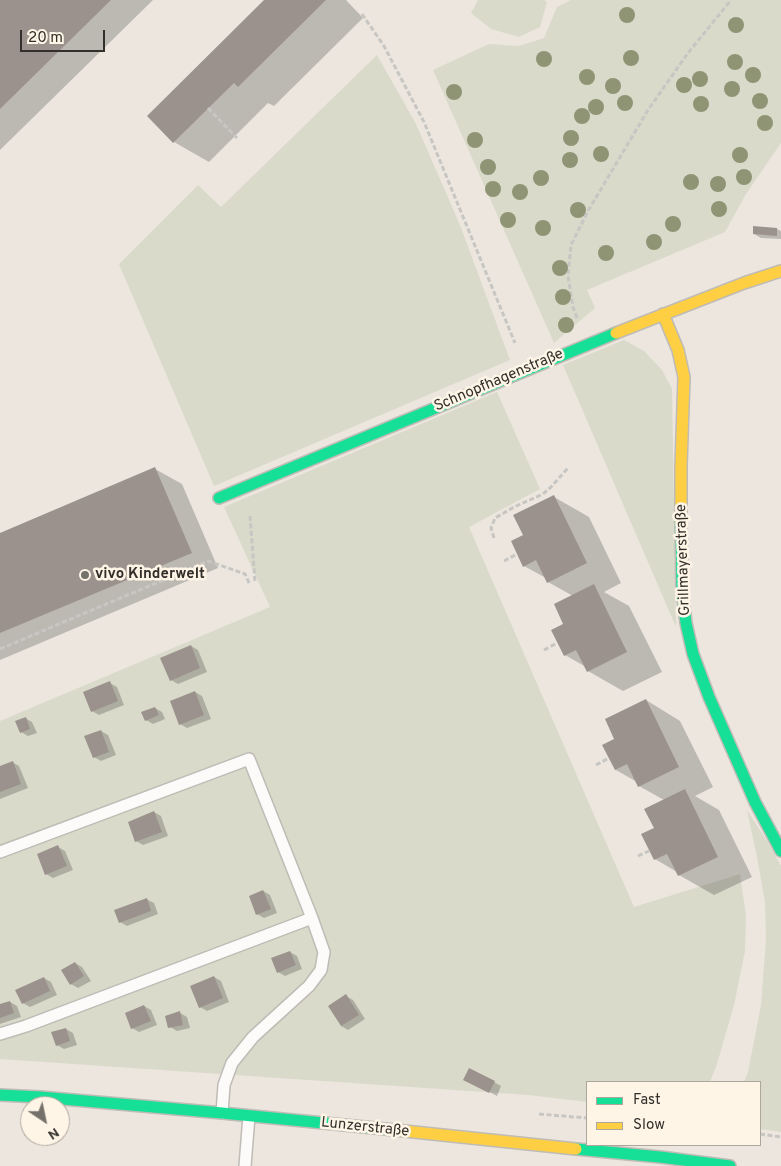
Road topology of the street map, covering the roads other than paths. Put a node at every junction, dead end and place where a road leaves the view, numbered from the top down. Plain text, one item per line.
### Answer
1 (781, 271) edge
2 (663, 314) junction
3 (219, 498) dead end
4 (781, 851) edge
5 (0, 852) edge
6 (312, 918) junction
7 (0, 1034) edge
8 (0, 1095) edge
9 (222, 1113) junction
10 (249, 1116) junction
11 (245, 1166) edge
12 (730, 1166) edge

1 - 2 street, Schnopfhagenstraße
2 - 3 street, Schnopfhagenstraße
2 - 4 street, Grillmayerstraße
5 - 6 lane
6 - 7 lane
6 - 9 lane
8 - 9 street, Lunzerstraße
9 - 10 street, Lunzerstraße
10 - 11 lane
10 - 12 street, Lunzerstraße

